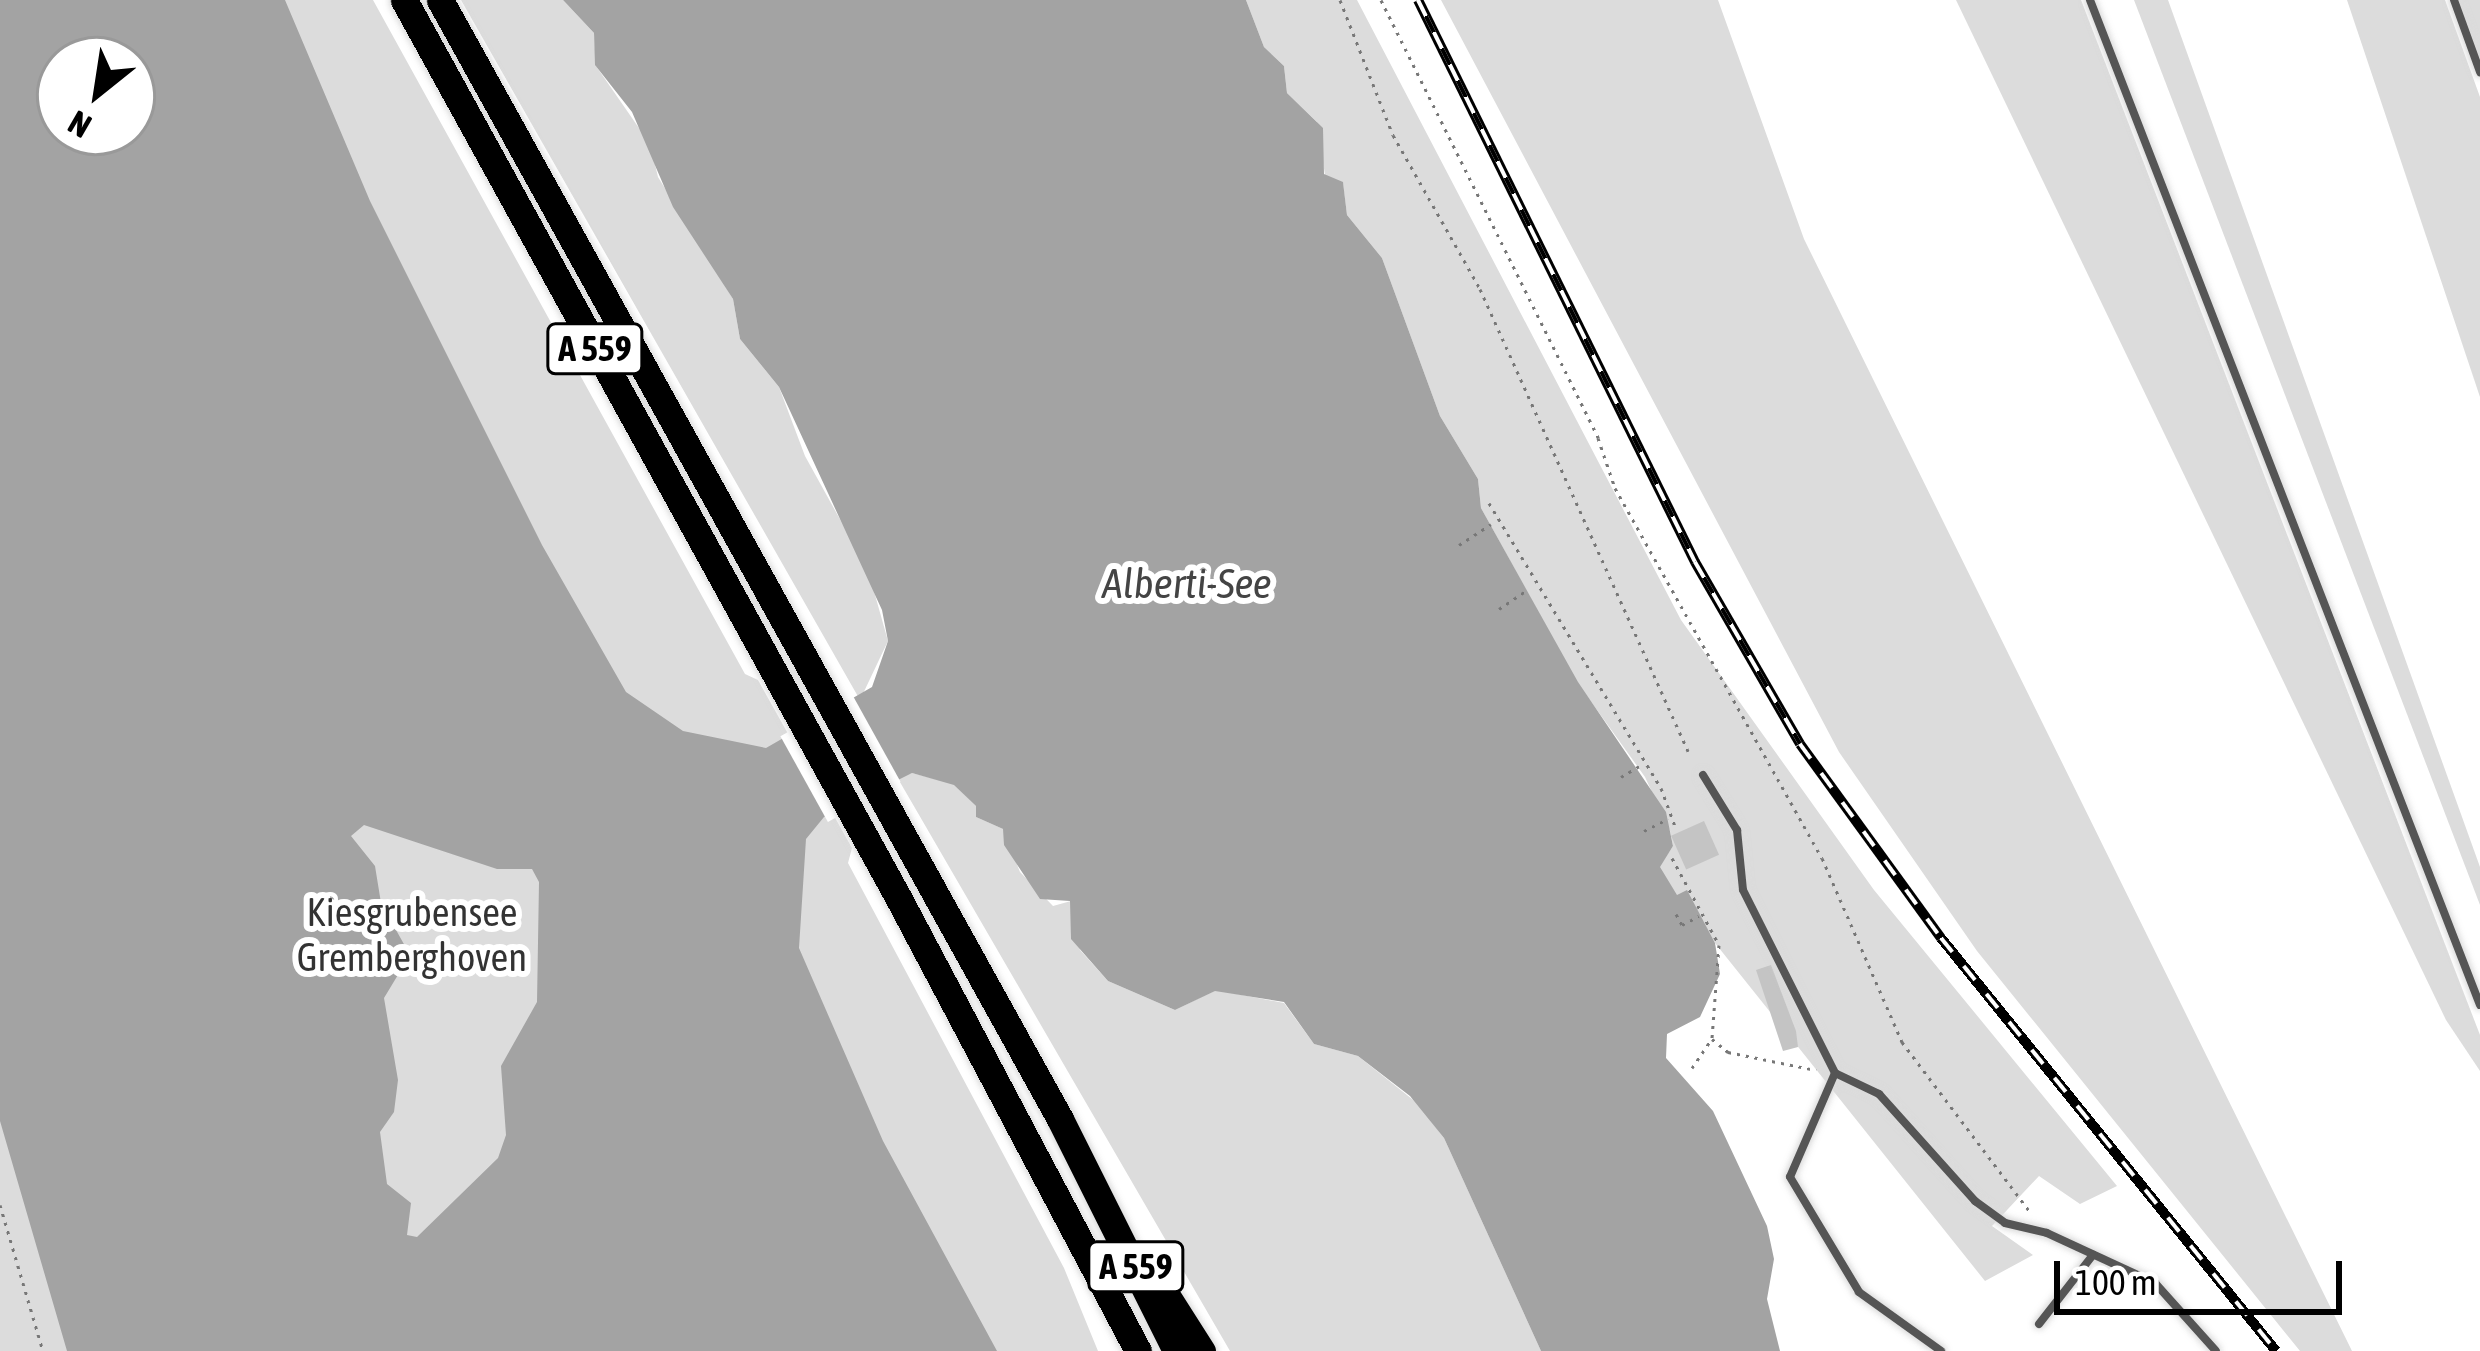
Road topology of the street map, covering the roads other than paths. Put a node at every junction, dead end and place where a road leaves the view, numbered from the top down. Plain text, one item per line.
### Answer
1 (404, 0) edge
2 (440, 0) edge
3 (2090, 0) edge
4 (2454, 0) edge
5 (2480, 72) edge
6 (1702, 775) dead end
7 (2480, 1005) edge
8 (1834, 1073) junction
9 (1094, 1184) junction
10 (1051, 1192) junction
11 (2093, 1255) junction
12 (2039, 1324) dead end
13 (1117, 1351) edge
14 (1138, 1351) edge
15 (1176, 1351) edge
16 (1202, 1351) edge
17 (1941, 1351) edge
18 (2216, 1351) edge

1 - 10 highway, A 559
2 - 9 highway, A 559
3 - 7 lane
4 - 5 lane
6 - 8 lane
8 - 11 lane
8 - 17 lane
9 - 15 highway, A 559
9 - 16 highway
10 - 13 highway
10 - 14 highway, A 559
11 - 12 lane
11 - 18 lane

